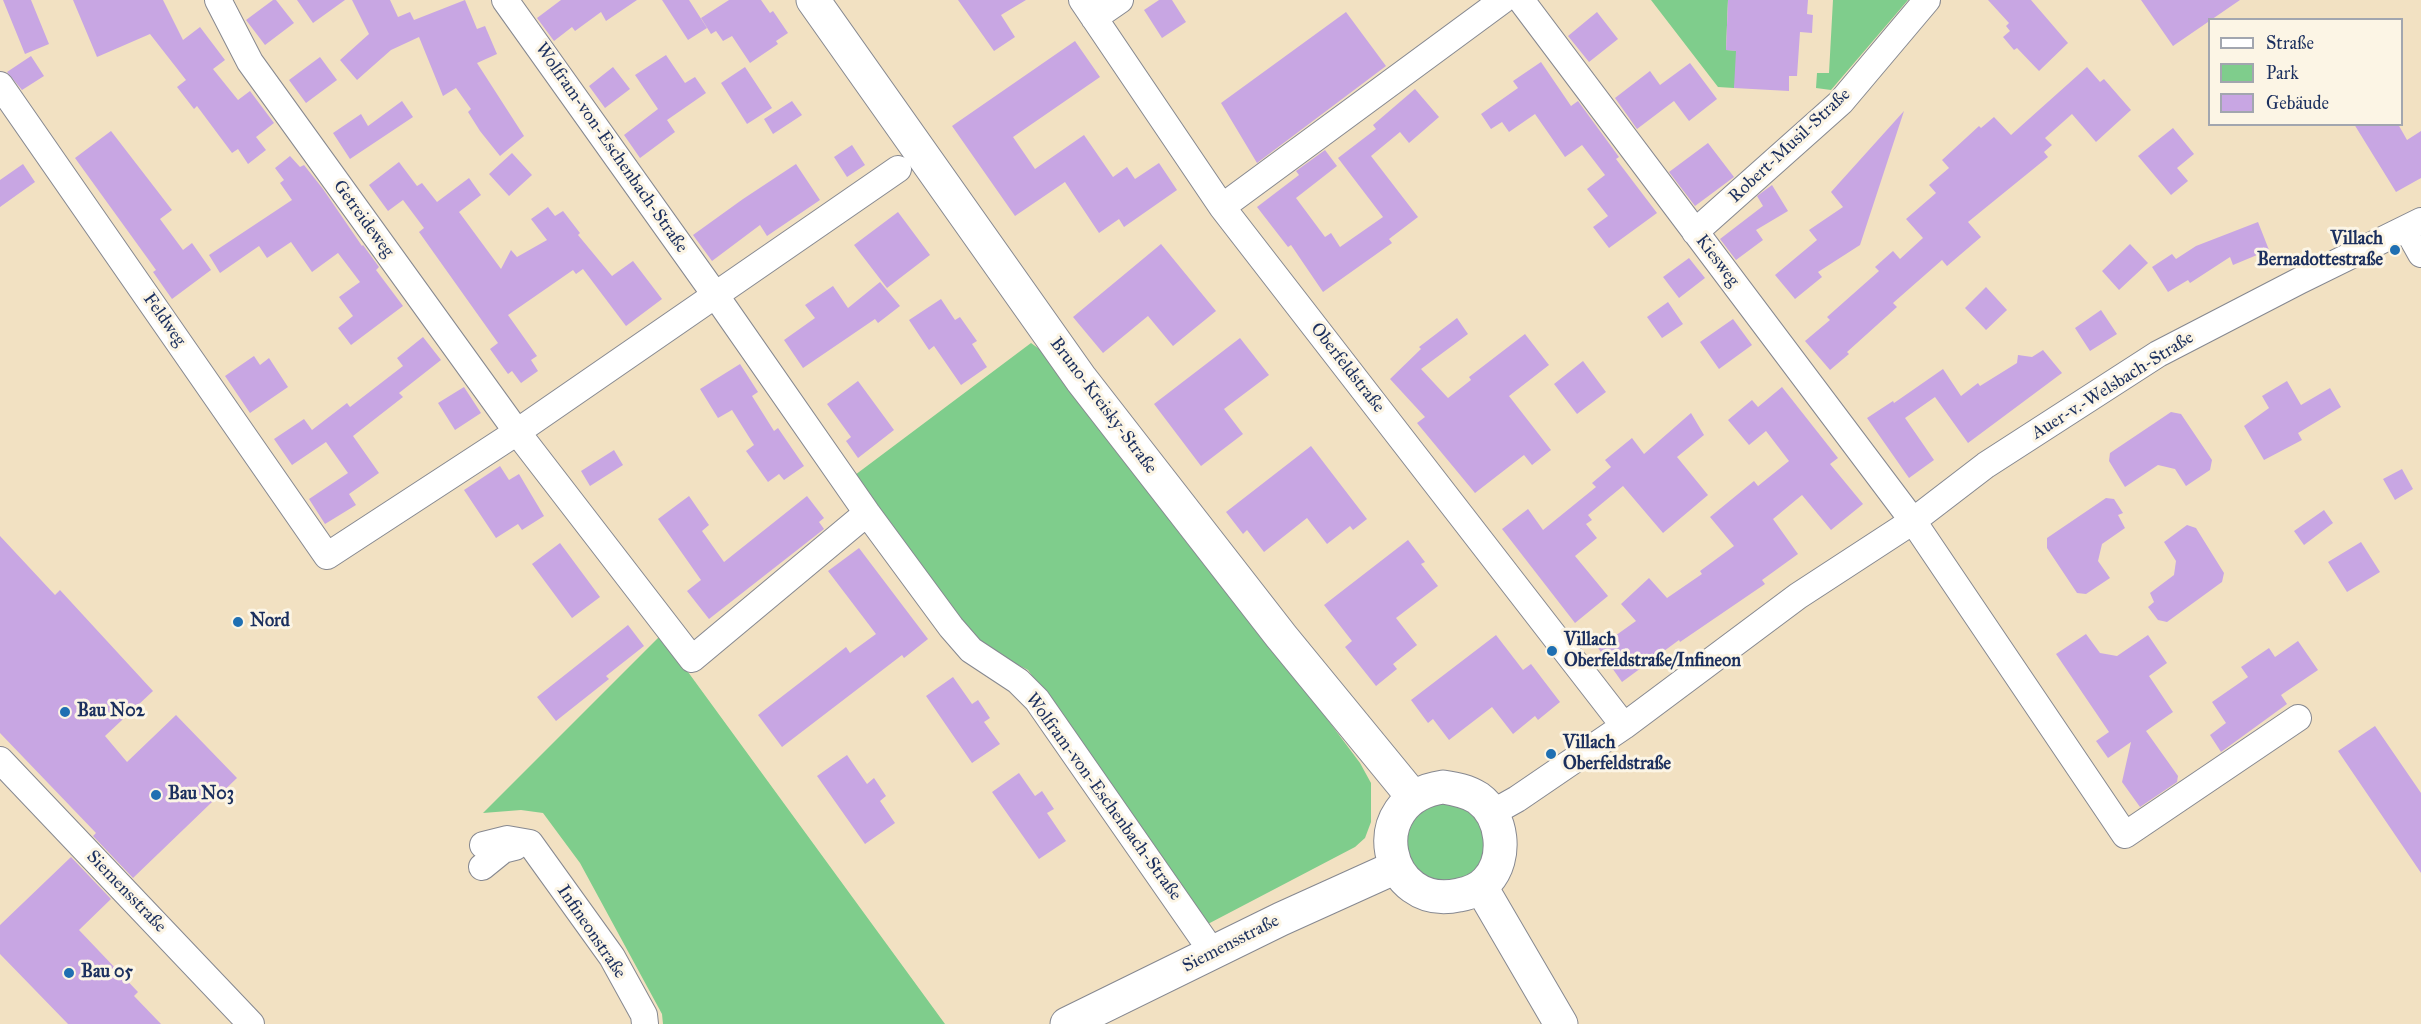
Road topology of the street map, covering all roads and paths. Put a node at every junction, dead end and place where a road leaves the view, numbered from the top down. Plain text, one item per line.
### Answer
1 (219, 0) edge
2 (505, 0) edge
3 (813, 0) edge
4 (1120, 0) edge
5 (1503, 0) edge
6 (1521, 0) edge
7 (1927, 0) edge
8 (1088, 9) edge
9 (0, 85) edge
10 (898, 169) dead end
11 (1222, 207) junction
12 (2414, 225) edge
13 (1695, 232) junction
14 (2421, 254) edge
15 (716, 296) junction
16 (517, 432) junction
17 (867, 513) junction
18 (1913, 522) junction
19 (2298, 718) dead end
20 (1624, 726) junction
21 (0, 760) edge
22 (1413, 797) junction
23 (1492, 813) junction
24 (482, 856) dead end
25 (1396, 867) junction
26 (1481, 887) junction
27 (1214, 953) junction
28 (251, 1024) edge
29 (645, 1024) edge
30 (1067, 1024) edge
31 (1561, 1024) edge

1 - 16 street, Getreideweg
2 - 15 street, Wolfram-von-Eschenbach-Straße
3 - 22 street, Bruno-Kreisky-Straße
4 - 8 street
5 - 11 street
6 - 13 street, Kiesweg
7 - 13 street, Robert-Musil-Straße
8 - 11 street, Oberfeldstraße
9 - 16 street, Feldweg
10 - 15 street
11 - 20 street, Oberfeldstraße
12 - 14 street
12 - 18 street, Auer-v.-Welsbach-Straße
13 - 18 street, Kiesweg
15 - 16 street
15 - 17 street, Wolfram-von-Eschenbach-Straße
16 - 17 street, Getreideweg
17 - 27 street, Wolfram-von-Eschenbach-Straße
18 - 19 street
18 - 20 street, Auer-v.-Welsbach-Straße
20 - 23 street, Auer-v.-Welsbach-Straße
21 - 28 street, Siemensstraße
22 - 23 street
22 - 25 street
23 - 26 street
24 - 29 street, Infineonstraße
25 - 26 street
25 - 27 street, Siemensstraße
26 - 31 street
27 - 30 street, Siemensstraße

